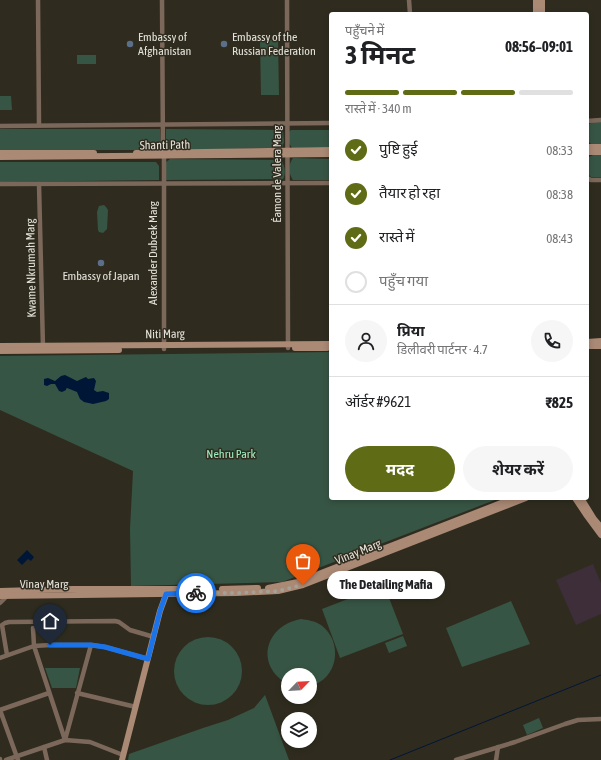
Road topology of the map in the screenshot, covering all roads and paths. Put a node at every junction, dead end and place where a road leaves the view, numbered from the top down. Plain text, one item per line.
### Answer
1 (38, 0) edge
2 (162, 0) edge
3 (286, 0) edge
4 (409, 0) edge
5 (536, 0) edge
6 (542, 0) edge
7 (410, 12) edge
8 (536, 12) edge
9 (542, 12) edge
10 (601, 120) edge
11 (589, 121) edge
12 (287, 122) junction
13 (329, 123) edge
14 (163, 124) junction
15 (39, 125) junction
16 (0, 126) edge
17 (589, 147) edge
18 (601, 147) edge
19 (329, 150) edge
20 (287, 152) junction
21 (589, 152) edge
22 (601, 152) edge
23 (0, 153) edge
24 (164, 154) junction
25 (329, 154) edge
26 (0, 158) edge
27 (589, 179) edge
28 (601, 180) edge
29 (163, 183) junction
30 (287, 183) junction
31 (329, 183) edge
32 (0, 184) edge
33 (39, 184) junction
34 (589, 342) edge
35 (601, 342) edge
36 (329, 344) edge
37 (0, 346) edge
38 (288, 346) junction
39 (589, 346) edge
40 (601, 346) edge
41 (164, 347) junction
42 (329, 348) edge
43 (43, 349) junction
44 (0, 351) edge
45 (509, 500) edge
46 (521, 500) edge
47 (577, 500) edge
48 (582, 500) edge
49 (601, 527) edge
50 (601, 535) edge
51 (0, 591) edge
52 (167, 592) junction
53 (8, 595) junction
54 (0, 596) edge
55 (0, 603) edge
56 (33, 628) dead end
57 (154, 637) junction
58 (91, 645) junction
59 (34, 646) junction
60 (8, 655) junction
61 (0, 658) edge
62 (148, 659) junction
63 (77, 692) junction
64 (49, 693) junction
65 (136, 706) junction
66 (0, 710) edge
67 (601, 719) edge
68 (65, 740) junction
69 (44, 747) junction
70 (498, 747) junction
71 (17, 758) edge
72 (123, 758) edge
73 (6, 760) edge
74 (47, 760) edge
75 (456, 760) edge
76 (496, 760) edge

1 - 15 street
2 - 14 street, Alexander Dubcek Marg
3 - 12 street, Éamon de Valera Marg
4 - 7 street
5 - 8 main road
6 - 9 main road
10 - 11 street
12 - 13 street
12 - 14 street
12 - 20 street, Éamon de Valera Marg
14 - 15 street
14 - 24 street, Alexander Dubcek Marg
15 - 16 street
17 - 18 main road
19 - 20 main road, Shanti Path
20 - 24 main road, Shanti Path
20 - 25 main road, Shanti Path
20 - 30 street, Éamon de Valera Marg
21 - 22 main road
23 - 24 main road, Shanti Path
24 - 26 main road, Shanti Path
24 - 29 street, Alexander Dubcek Marg
27 - 28 street
29 - 30 street
29 - 33 street
29 - 41 street, Alexander Dubcek Marg
30 - 31 street
30 - 38 street, Éamon de Valera Marg
32 - 33 street
33 - 43 street, Kwame Nkrumah Marg
34 - 35 main road
36 - 38 main road, Niti Marg
37 - 43 main road, Niti Marg
38 - 41 main road, Niti Marg
38 - 42 main road, Niti Marg
39 - 40 main road
41 - 43 main road, Niti Marg
43 - 44 main road, Niti Marg
45 - 52 main road, Vinay Marg
46 - 52 main road, Vinay Marg
47 - 50 main road
48 - 49 main road
51 - 52 main road, Vinay Marg
52 - 53 main road, Vinay Marg
52 - 57 main road
53 - 54 main road, Vinay Marg
53 - 55 street
56 - 59 street
57 - 60 street
57 - 62 main road
58 - 59 street
58 - 62 street
58 - 63 street
59 - 60 street
59 - 64 street
60 - 61 street
62 - 65 main road
63 - 65 street
63 - 68 street
64 - 66 street
64 - 68 street
65 - 72 main road
66 - 71 street
67 - 70 street
68 - 69 street
68 - 72 street
69 - 71 street
69 - 74 street
70 - 75 street
70 - 76 street
71 - 73 street

